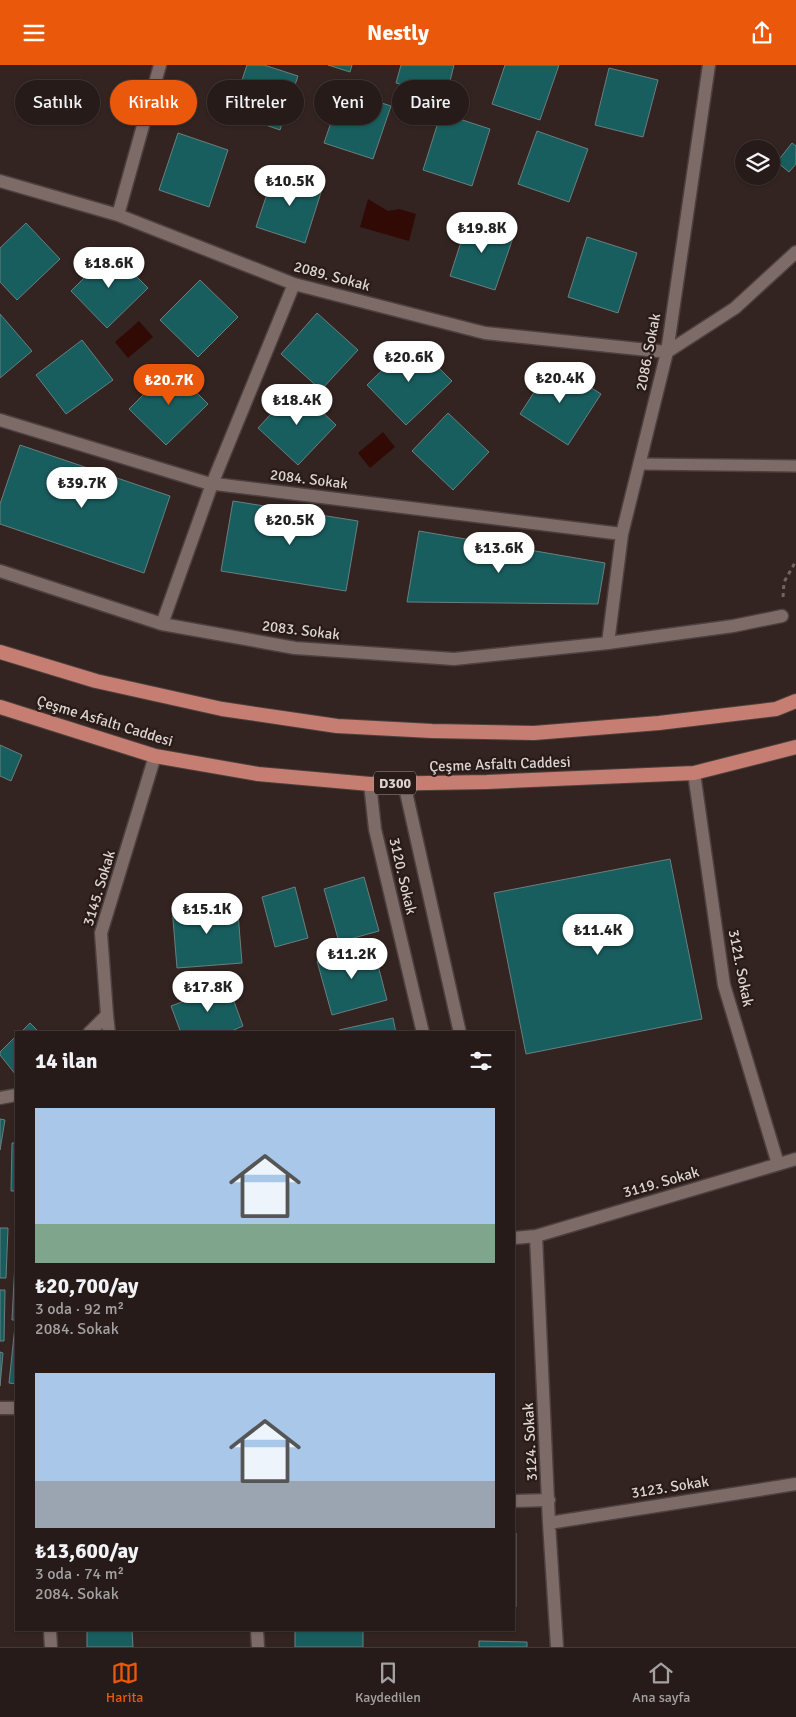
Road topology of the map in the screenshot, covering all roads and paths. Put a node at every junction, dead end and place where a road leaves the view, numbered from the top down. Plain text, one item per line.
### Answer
1 (160, 65) edge
2 (709, 65) edge
3 (0, 181) edge
4 (118, 215) junction
5 (796, 252) edge
6 (294, 284) junction
7 (667, 352) junction
8 (0, 420) edge
9 (639, 464) junction
10 (796, 466) edge
11 (212, 484) junction
12 (622, 535) junction
13 (796, 561) edge
14 (0, 571) edge
15 (782, 616) joint
16 (162, 624) junction
17 (608, 643) junction
18 (0, 652) edge
19 (796, 697) edge
20 (796, 701) edge
21 (0, 707) edge
22 (776, 709) junction
23 (796, 747) edge
24 (155, 756) junction
25 (694, 773) junction
26 (404, 783) junction
27 (370, 784) junction
28 (106, 1015) junction
29 (91, 1031) edge
30 (109, 1031) edge
31 (423, 1031) edge
32 (460, 1031) edge
33 (15, 1095) edge
34 (0, 1098) edge
35 (796, 1159) edge
36 (778, 1164) junction
37 (536, 1235) junction
38 (515, 1238) edge
39 (0, 1408) edge
40 (15, 1408) edge
41 (796, 1484) edge
42 (549, 1500) junction
43 (515, 1501) edge
44 (549, 1523) junction
45 (50, 1631) edge
46 (257, 1631) edge
47 (51, 1647) edge
48 (258, 1647) edge
49 (557, 1647) edge

1 - 4 street
2 - 7 street, 2086. Sokak
3 - 4 street, 2089. Sokak
4 - 6 street, 2089. Sokak
5 - 7 street
6 - 7 street, 2089. Sokak
6 - 11 street
7 - 9 street, 2086. Sokak
8 - 11 street, 2084. Sokak
9 - 10 lane
9 - 12 street, 2086. Sokak
11 - 12 street, 2084. Sokak
11 - 16 street
12 - 17 street, 2086. Sokak
13 - 15 path
14 - 16 street, 2083. Sokak
15 - 17 street, 2083. Sokak
16 - 17 street, 2083. Sokak
18 - 22 highway, Çeşme Asfaltı Caddesi
19 - 22 highway
20 - 22 highway
21 - 24 highway, Çeşme Asfaltı Caddesi / D300
23 - 25 highway, Çeşme Asfaltı Caddesi / D300
24 - 27 highway, Çeşme Asfaltı Caddesi / D300
24 - 28 street, 3145. Sokak
25 - 26 highway, Çeşme Asfaltı Caddesi / D300
25 - 36 street, 3121. Sokak
26 - 27 highway, Çeşme Asfaltı Caddesi / D300
26 - 32 street
27 - 31 street, 3120. Sokak
28 - 29 street
28 - 30 street, 3145. Sokak
33 - 34 street
35 - 36 street, 3119. Sokak
36 - 37 street, 3119. Sokak
37 - 38 street
37 - 42 street, 3124. Sokak
39 - 40 street
41 - 44 street, 3123. Sokak
42 - 43 street
42 - 44 street, 3124. Sokak
44 - 49 street, 3124. Sokak
45 - 47 street
46 - 48 street

